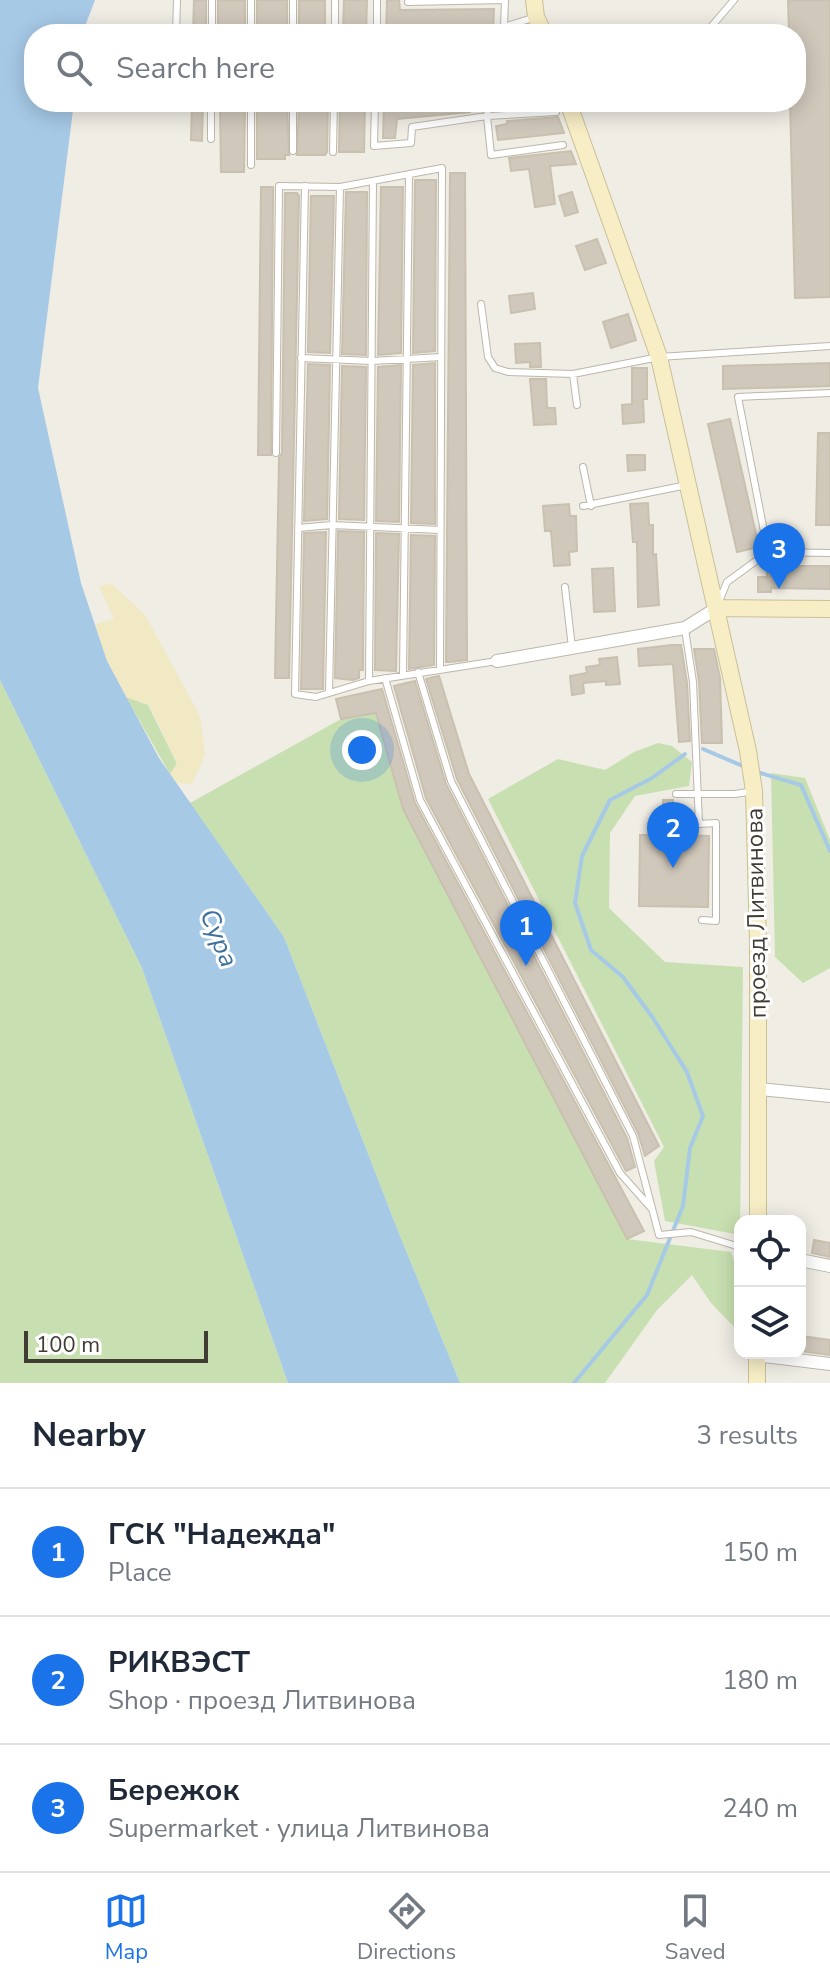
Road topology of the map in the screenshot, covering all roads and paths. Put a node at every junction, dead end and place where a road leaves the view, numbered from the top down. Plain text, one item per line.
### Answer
1 (177, 0) edge
2 (212, 0) edge
3 (251, 0) edge
4 (293, 0) edge
5 (335, 0) edge
6 (377, 0) edge
7 (505, 0) edge
8 (734, 0) edge
9 (408, 2) dead end
10 (535, 8) edge
11 (176, 24) edge
12 (212, 24) edge
13 (251, 24) edge
14 (293, 24) edge
15 (335, 24) edge
16 (377, 24) edge
17 (503, 24) edge
18 (513, 24) edge
19 (714, 24) edge
20 (211, 112) edge
21 (251, 112) edge
22 (293, 112) edge
23 (334, 112) edge
24 (375, 112) edge
25 (488, 112) edge
26 (520, 112) edge
27 (564, 112) edge
28 (487, 116) junction
29 (211, 139) dead end
30 (563, 145) dead end
31 (293, 151) dead end
32 (333, 152) dead end
33 (251, 165) dead end
34 (409, 174) junction
35 (373, 181) junction
36 (305, 186) junction
37 (340, 187) junction
38 (481, 304) dead end
39 (830, 346) edge
40 (441, 357) junction
41 (659, 357) junction
42 (301, 358) junction
43 (336, 358) junction
44 (407, 358) junction
45 (372, 361) junction
46 (573, 374) junction
47 (830, 393) edge
48 (577, 405) dead end
49 (276, 453) dead end
50 (583, 467) dead end
51 (687, 485) junction
52 (332, 525) junction
53 (370, 526) junction
54 (298, 528) junction
55 (405, 528) junction
56 (440, 530) junction
57 (768, 552) junction
58 (830, 553) edge
59 (565, 587) dead end
60 (717, 608) junction
61 (830, 609) edge
62 (685, 628) junction
63 (572, 648) junction
64 (497, 661) joint
65 (440, 669) junction
66 (418, 672) junction
67 (403, 675) junction
68 (385, 678) junction
69 (369, 681) junction
70 (329, 692) junction
71 (754, 791) junction
72 (698, 793) junction
73 (676, 794) dead end
74 (702, 920) dead end
75 (759, 1089) junction
76 (830, 1096) edge
77 (653, 1210) junction
78 (758, 1215) edge
79 (734, 1245) edge
80 (806, 1261) edge
81 (830, 1266) edge
82 (757, 1359) edge
83 (794, 1359) edge
84 (830, 1364) edge
85 (757, 1383) edge

1 - 11 lane
2 - 12 lane
3 - 13 lane
4 - 14 lane
5 - 15 lane
6 - 16 lane
7 - 9 lane
7 - 17 lane
8 - 19 lane
10 - 18 lane
20 - 29 lane
21 - 33 lane
22 - 31 lane
23 - 32 lane
24 - 28 lane
25 - 28 lane
26 - 28 lane
27 - 41 main road, проезд Литвинова
28 - 30 lane
34 - 35 lane
34 - 40 lane
34 - 44 lane
35 - 37 lane
35 - 45 lane
36 - 37 lane
36 - 42 lane
36 - 49 lane
37 - 43 lane
38 - 46 lane
39 - 41 lane
40 - 44 lane
40 - 56 lane
41 - 46 lane
41 - 51 main road, проезд Литвинова
42 - 43 lane
42 - 54 lane
43 - 45 lane
43 - 52 lane
44 - 45 lane
44 - 55 lane
45 - 53 lane
46 - 48 lane
47 - 57 lane
50 - 51 lane
51 - 60 main road, проезд Литвинова
52 - 53 lane
52 - 54 lane
52 - 70 lane
53 - 55 lane
53 - 69 lane
54 - 70 lane
55 - 56 lane
55 - 67 lane
56 - 65 lane
57 - 58 lane
57 - 60 lane
59 - 63 lane
60 - 61 main road
60 - 62 street
60 - 71 main road, проезд Литвинова
62 - 63 street
62 - 72 lane
63 - 64 street
64 - 65 lane
65 - 66 lane
66 - 67 lane
66 - 77 lane
67 - 68 lane
68 - 69 lane
68 - 77 lane
69 - 70 lane
71 - 72 lane
71 - 75 main road, проезд Литвинова
72 - 73 lane
72 - 74 lane
75 - 76 street
75 - 78 main road, проезд Литвинова
77 - 79 lane
80 - 81 street
82 - 85 main road
83 - 84 street

